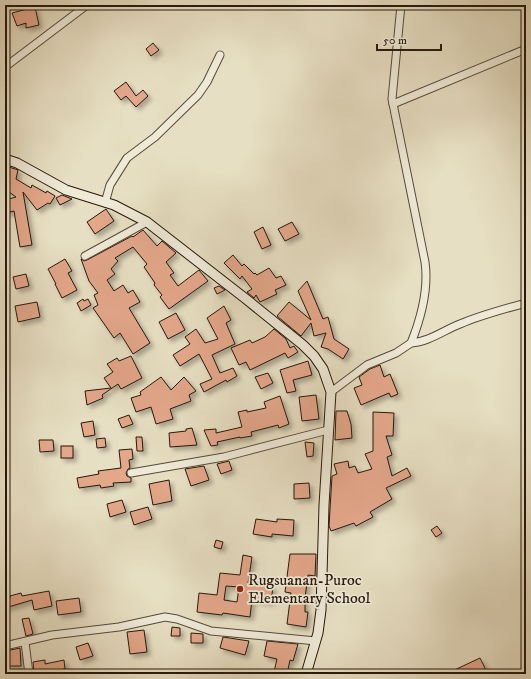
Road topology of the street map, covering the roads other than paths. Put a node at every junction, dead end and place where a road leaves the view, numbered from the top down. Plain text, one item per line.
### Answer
1 (88, 5) edge
2 (401, 5) edge
3 (526, 49) edge
4 (220, 55) dead end
5 (5, 67) edge
6 (392, 104) junction
7 (5, 159) edge
8 (105, 202) junction
9 (147, 222) junction
10 (85, 256) dead end
11 (526, 303) edge
12 (411, 343) junction
13 (330, 392) junction
14 (328, 430) junction
15 (131, 473) dead end
16 (316, 641) junction
17 (25, 642) junction
18 (5, 646) edge
19 (29, 674) edge
20 (306, 674) edge

1 - 5 street
2 - 6 street
3 - 6 street
4 - 8 street
6 - 12 street
7 - 8 street
8 - 9 street
9 - 10 street
9 - 13 street
11 - 12 street
12 - 13 street
13 - 14 street
14 - 15 street
14 - 16 street
16 - 17 street
16 - 20 street
17 - 18 street
17 - 19 street

